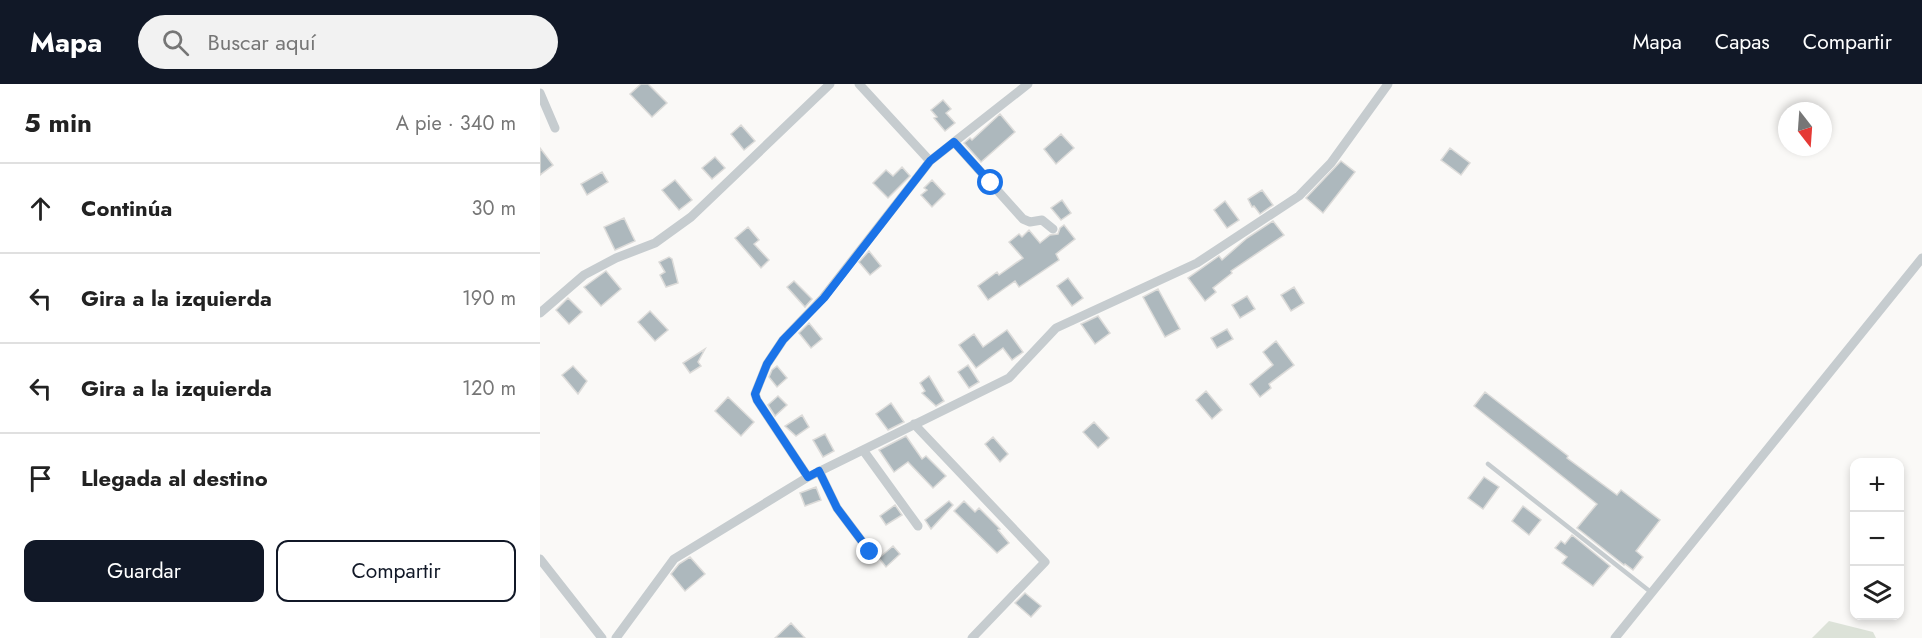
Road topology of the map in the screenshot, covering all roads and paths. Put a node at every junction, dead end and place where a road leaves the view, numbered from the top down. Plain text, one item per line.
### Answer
1 (830, 84) edge
2 (859, 84) edge
3 (1028, 84) edge
4 (1388, 84) edge
5 (540, 93) edge
6 (555, 128) dead end
7 (954, 142) junction
8 (930, 161) junction
9 (1053, 229) dead end
10 (1922, 258) edge
11 (540, 313) edge
12 (914, 424) junction
13 (862, 450) junction
14 (1488, 464) dead end
15 (819, 471) junction
16 (808, 477) junction
17 (918, 526) dead end
18 (870, 552) dead end
19 (540, 559) edge
20 (1652, 593) junction
21 (602, 638) edge
22 (616, 638) edge
23 (972, 638) edge
24 (1615, 638) edge

1 - 11 street
2 - 8 street
3 - 7 street
4 - 12 street
5 - 6 street
7 - 8 street
7 - 9 street
8 - 16 street
10 - 20 street
12 - 13 street
12 - 23 street
13 - 15 street
13 - 17 street
14 - 20 lane
15 - 16 street
15 - 18 street
16 - 22 street
19 - 21 street
20 - 24 street

